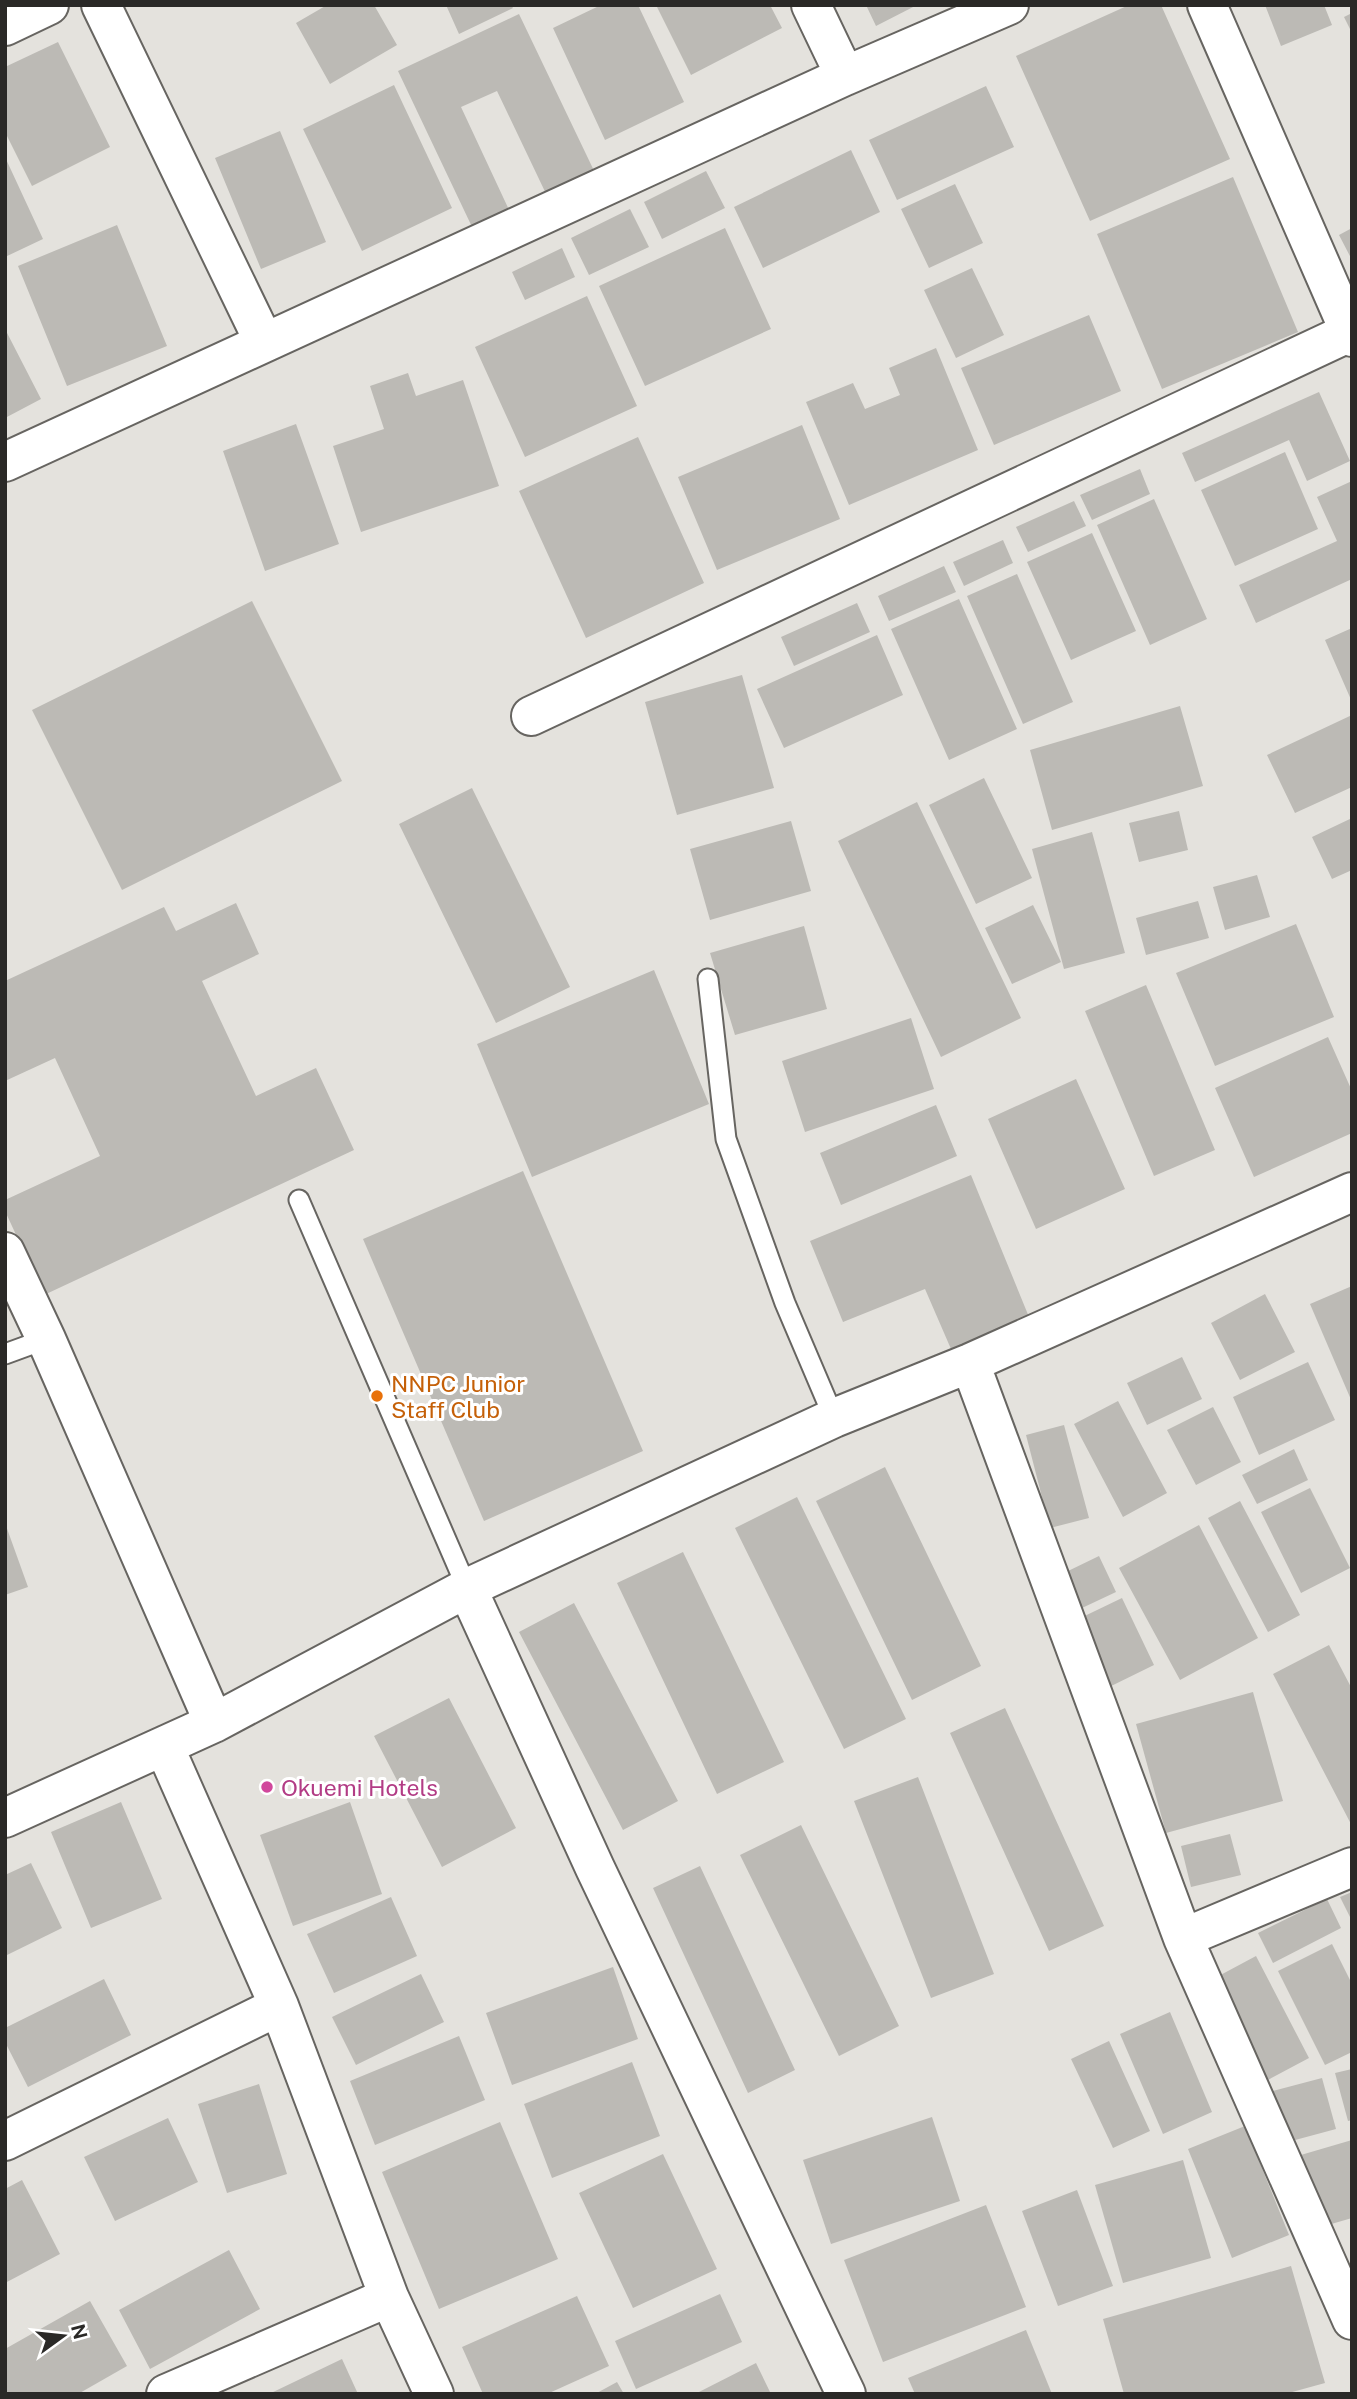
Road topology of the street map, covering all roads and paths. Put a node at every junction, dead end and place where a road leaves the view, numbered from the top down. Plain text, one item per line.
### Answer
1 (49, 5) edge
2 (101, 5) edge
3 (811, 5) edge
4 (1009, 5) edge
5 (1207, 5) edge
6 (5, 26) edge
7 (845, 76) junction
8 (1351, 334) edge
9 (264, 342) junction
10 (5, 462) edge
11 (531, 716) dead end
12 (708, 979) dead end
13 (1352, 1192) edge
14 (299, 1200) dead end
15 (5, 1252) edge
16 (46, 1339) junction
17 (5, 1354) edge
18 (970, 1363) junction
19 (834, 1418) junction
20 (467, 1588) junction
21 (214, 1723) junction
22 (164, 1746) junction
23 (5, 1818) edge
24 (1352, 1867) edge
25 (1183, 1938) junction
26 (279, 2006) junction
27 (5, 2141) edge
28 (389, 2297) junction
29 (1352, 2320) edge
30 (166, 2394) edge
31 (434, 2394) edge
32 (846, 2394) edge

1 - 6 street
2 - 9 street
3 - 7 street
4 - 7 street
5 - 8 street
7 - 9 street
8 - 11 street
9 - 10 street
12 - 19 lane
13 - 18 street
14 - 20 lane
15 - 16 street
16 - 17 lane
16 - 21 street
18 - 19 street
18 - 25 street
19 - 20 street
20 - 21 street
20 - 32 street
21 - 22 street
22 - 23 street
22 - 26 street
24 - 25 street
25 - 29 street
26 - 27 street
26 - 28 street
28 - 30 street
28 - 31 street

